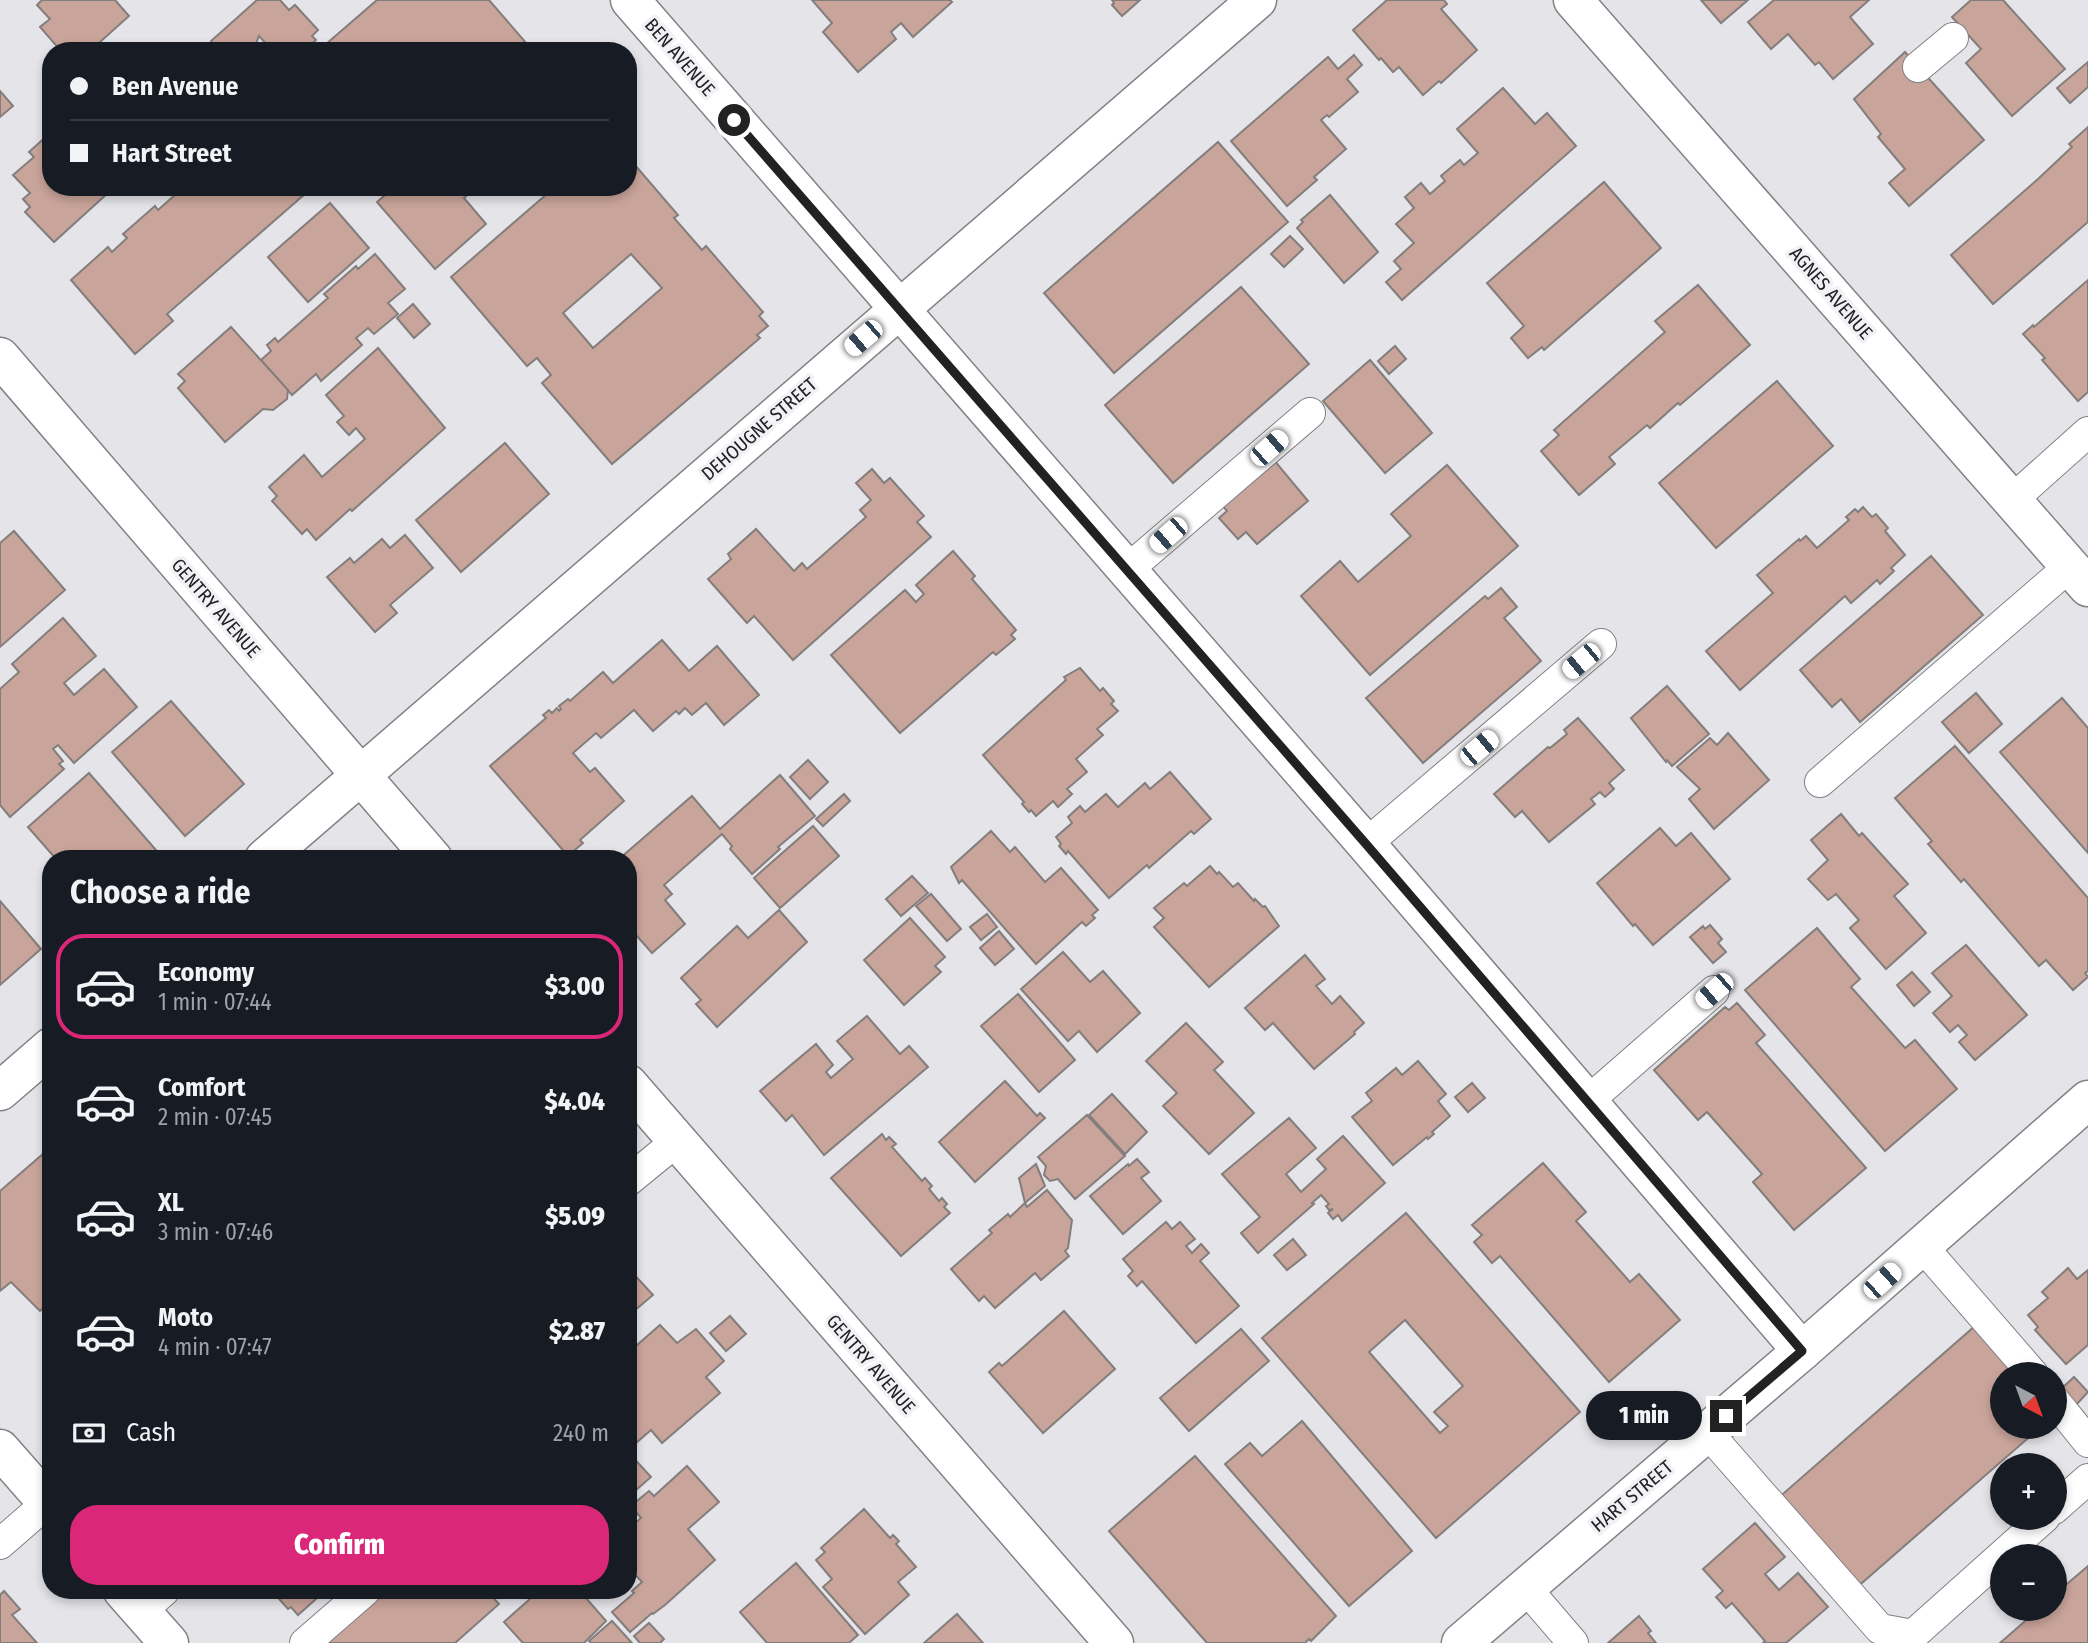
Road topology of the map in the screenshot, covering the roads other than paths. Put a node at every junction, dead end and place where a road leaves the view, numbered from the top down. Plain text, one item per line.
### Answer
1 (630, 0) edge
2 (1256, 0) edge
3 (1573, 0) edge
4 (1953, 38) dead end
5 (1918, 67) dead end
6 (898, 308) junction
7 (0, 357) edge
8 (1310, 413) dead end
9 (2088, 432) edge
10 (2012, 500) junction
11 (1127, 570) junction
12 (2079, 577) edge
13 (1601, 644) dead end
14 (360, 775) junction
15 (1821, 782) dead end
16 (1366, 844) junction
17 (274, 850) edge
18 (425, 850) edge
19 (1714, 991) dead end
20 (42, 1055) edge
21 (0, 1091) edge
22 (637, 1094) edge
23 (2088, 1100) edge
24 (1588, 1101) junction
25 (677, 1141) junction
26 (637, 1174) edge
27 (1922, 1246) junction
28 (1802, 1351) junction
29 (2023, 1362) edge
30 (2067, 1416) edge
31 (1707, 1432) junction
32 (2088, 1442) edge
33 (0, 1449) edge
34 (2088, 1479) edge
35 (42, 1497) edge
36 (2067, 1498) edge
37 (42, 1511) edge
38 (2030, 1530) edge
39 (0, 1544) edge
40 (1525, 1587) junction
41 (144, 1599) edge
42 (356, 1599) edge
43 (169, 1643) edge
44 (305, 1643) edge
45 (1114, 1643) edge
46 (1461, 1643) edge
47 (1573, 1643) edge

1 - 6 street, BEN AVENUE
2 - 6 street, DEHOUGNE STREET
3 - 10 street, AGNES AVENUE
4 - 5 lane
6 - 11 street, BEN AVENUE
6 - 14 street, DEHOUGNE STREET
7 - 14 street, GENTRY AVENUE
8 - 11 lane
9 - 10 lane
10 - 12 street, AGNES AVENUE
11 - 16 street, BEN AVENUE
12 - 15 lane
13 - 16 lane
14 - 17 street, DEHOUGNE STREET
14 - 18 street, GENTRY AVENUE
16 - 24 street, BEN AVENUE
19 - 24 lane
20 - 21 street
22 - 25 street, GENTRY AVENUE
23 - 27 street, HART STREET
24 - 28 street, BEN AVENUE
25 - 26 lane
25 - 45 street, GENTRY AVENUE
27 - 28 street, HART STREET
27 - 29 lane
28 - 31 street, HART STREET
30 - 32 lane
31 - 38 lane
31 - 40 street, HART STREET
33 - 35 street
34 - 36 lane
37 - 39 lane
40 - 46 street, HART STREET
40 - 47 lane
41 - 43 street
42 - 44 lane

